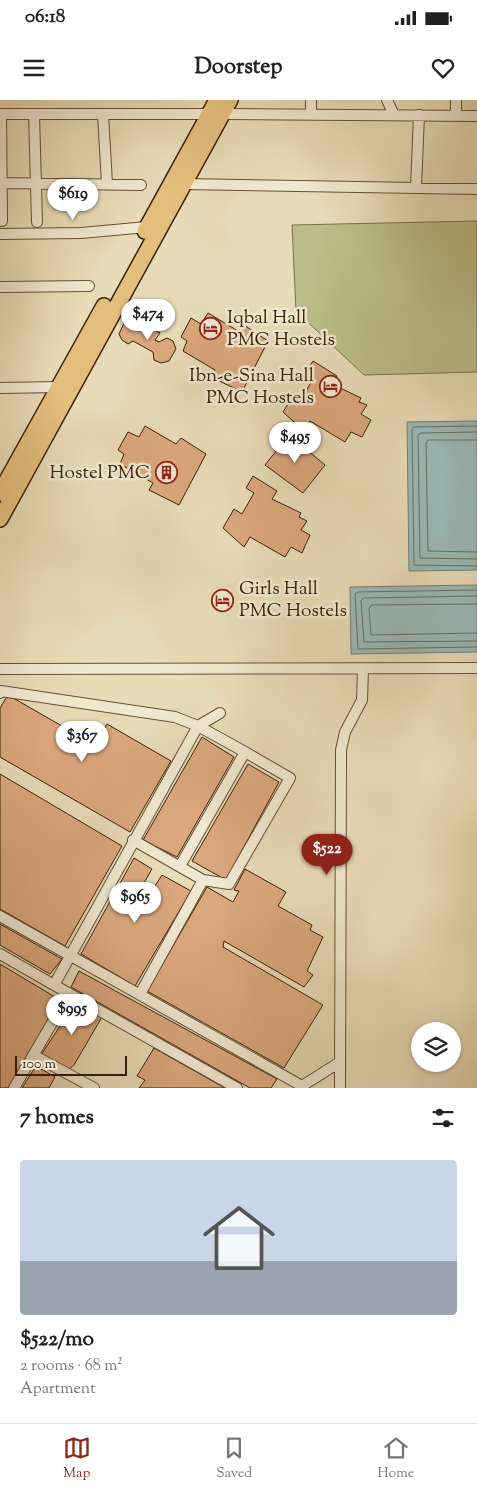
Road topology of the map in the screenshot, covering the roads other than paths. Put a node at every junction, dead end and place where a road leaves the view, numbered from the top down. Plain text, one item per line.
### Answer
1 (230, 100) edge
2 (310, 100) edge
3 (388, 100) edge
4 (456, 100) edge
5 (216, 109) edge
6 (1, 114) edge
7 (34, 114) junction
8 (104, 114) junction
9 (311, 114) junction
10 (394, 115) junction
11 (419, 115) junction
12 (456, 116) junction
13 (477, 116) edge
14 (2, 183) edge
15 (36, 183) junction
16 (107, 184) junction
17 (183, 184) junction
18 (141, 185) dead end
19 (416, 188) junction
20 (477, 189) edge
21 (2, 221) dead end
22 (37, 222) dead end
23 (147, 227) junction
24 (0, 234) edge
25 (0, 286) edge
26 (89, 286) dead end
27 (0, 388) edge
28 (59, 388) junction
29 (0, 493) edge
30 (0, 519) edge
31 (477, 668) edge
32 (0, 669) edge
33 (363, 669) junction
34 (0, 693) edge
35 (220, 713) dead end
36 (198, 726) junction
37 (245, 752) junction
38 (133, 840) junction
39 (180, 866) junction
40 (203, 880) junction
41 (0, 916) edge
42 (0, 954) edge
43 (70, 955) junction
44 (54, 985) junction
45 (70, 994) junction
46 (140, 994) junction
47 (33, 1055) junction
48 (340, 1062) junction
49 (300, 1087) edge
50 (14, 1088) edge
51 (94, 1088) edge
52 (237, 1088) edge
53 (340, 1088) edge

1 - 5 highway
2 - 9 street
3 - 10 street
4 - 12 street
5 - 8 street
5 - 9 street
5 - 17 highway
5 - 23 highway
6 - 7 street
6 - 14 street
7 - 8 street
7 - 15 street
8 - 16 street
9 - 10 street
10 - 11 street
11 - 12 street
11 - 19 street
12 - 13 street
14 - 15 street
14 - 21 street
15 - 16 street
15 - 22 street
16 - 18 street
17 - 19 street
17 - 30 highway
19 - 20 street
23 - 24 street
23 - 28 highway
25 - 26 street
27 - 28 street
28 - 29 highway
31 - 33 street
32 - 33 street
33 - 48 street
34 - 36 street
35 - 36 street
36 - 37 street
36 - 38 street
37 - 39 street
37 - 40 street
38 - 39 street
38 - 43 street
39 - 40 street
40 - 46 street
41 - 43 street
42 - 44 street
43 - 44 street
43 - 46 street
44 - 45 street
45 - 47 street
45 - 52 street
46 - 49 street
47 - 50 street
47 - 51 street
48 - 49 street
48 - 53 street

